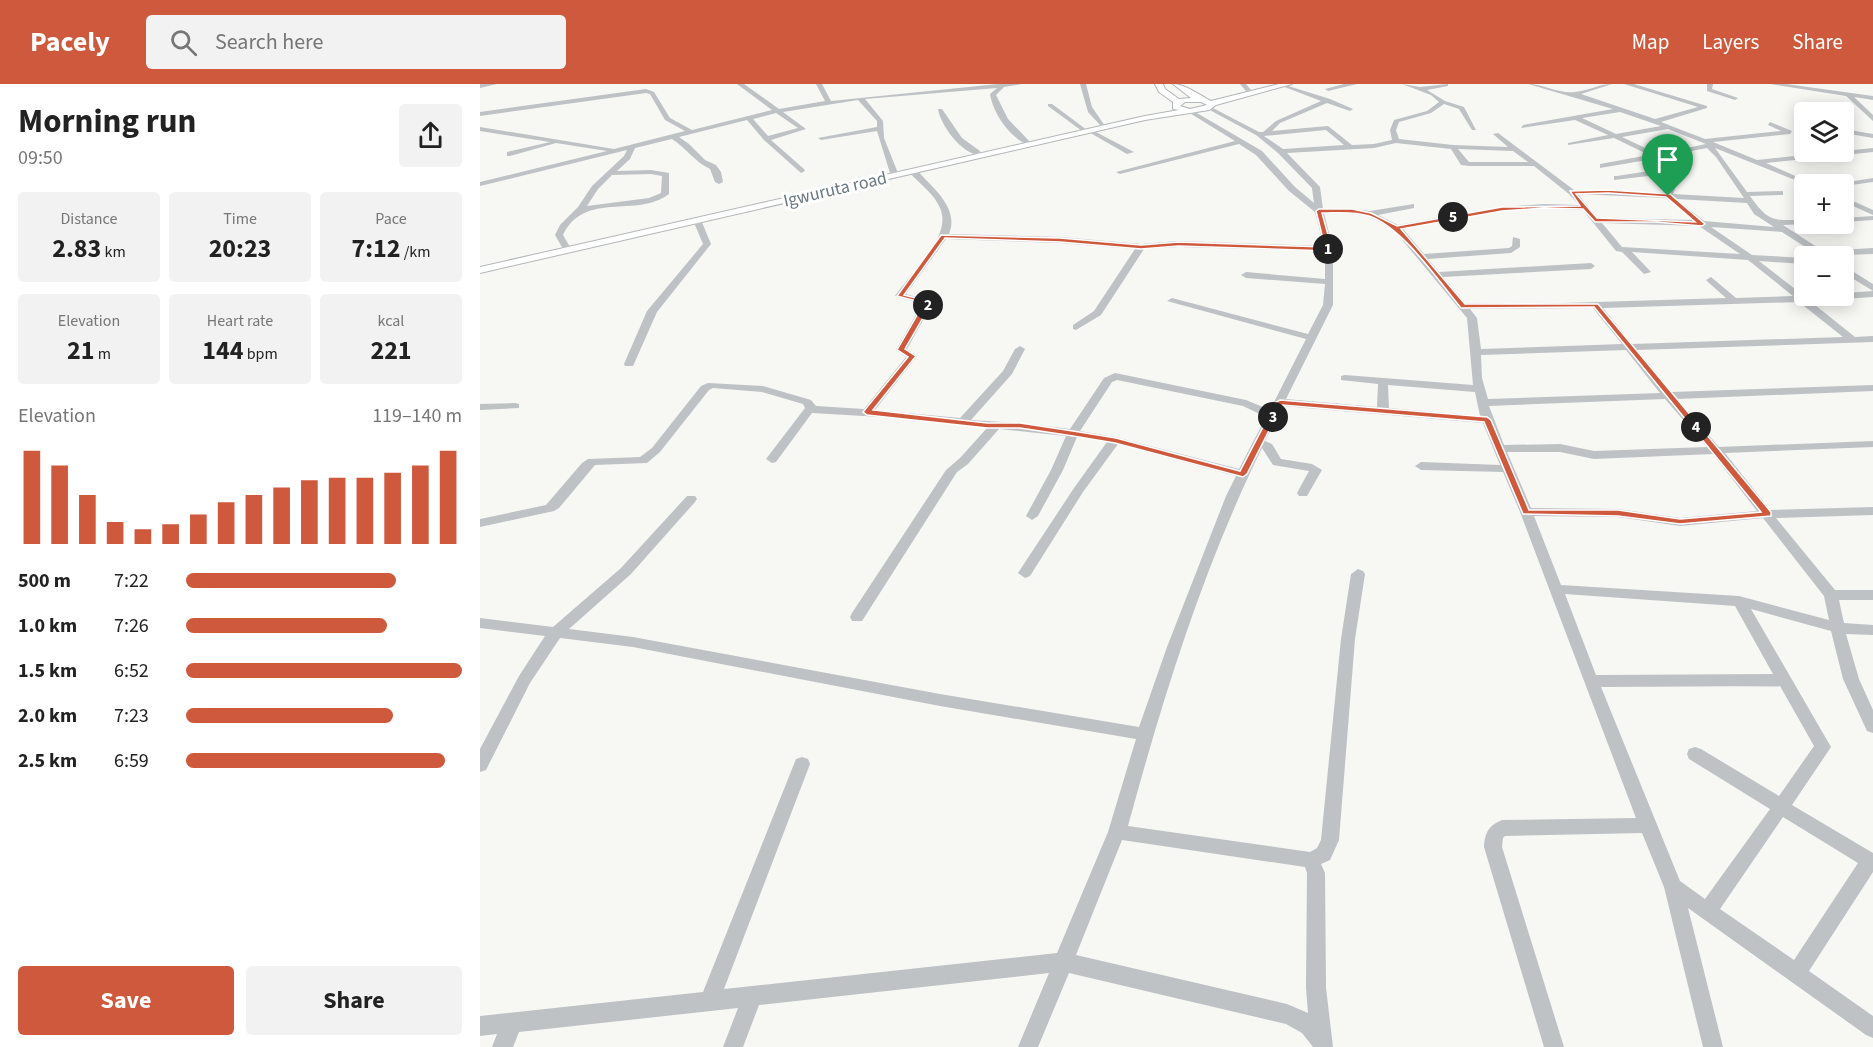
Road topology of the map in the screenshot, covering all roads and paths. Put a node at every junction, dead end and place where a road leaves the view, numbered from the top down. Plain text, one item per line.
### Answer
1 (494, 84) edge
2 (740, 84) edge
3 (819, 84) edge
4 (917, 84) edge
5 (1019, 84) edge
6 (1083, 84) edge
7 (1159, 84) edge
8 (1178, 84) edge
9 (1276, 84) edge
10 (1286, 84) edge
11 (1354, 84) edge
12 (1405, 84) edge
13 (1531, 84) edge
14 (1609, 84) edge
15 (1627, 84) edge
16 (1710, 84) edge
17 (1773, 84) edge
18 (1001, 85) edge
19 (1446, 85) edge
20 (480, 86) edge
21 (1246, 87) edge
22 (1814, 87) edge
23 (1329, 89) dead end
24 (1421, 89) junction
25 (921, 91) junction
26 (1576, 94) junction
27 (1847, 94) junction
28 (864, 95) junction
29 (1735, 98) dead end
30 (1873, 98) edge
31 (1201, 100) junction
32 (1328, 100) junction
33 (829, 102) junction
34 (1443, 102) junction
35 (1176, 104) junction
36 (1050, 105) dead end
37 (1210, 106) junction
38 (1350, 109) dead end
39 (940, 110) dead end
40 (1618, 110) junction
41 (776, 111) junction
42 (1190, 111) junction
43 (480, 114) edge
44 (1574, 117) junction
45 (749, 118) junction
46 (1873, 119) edge
47 (1653, 122) junction
48 (1770, 124) dead end
49 (1103, 125) junction
50 (1523, 127) dead end
51 (1669, 127) junction
52 (480, 129) edge
53 (879, 129) junction
54 (1474, 129) dead end
55 (1087, 130) junction
56 (690, 131) junction
57 (1854, 133) edge
58 (1262, 134) junction
59 (1496, 134) dead end
60 (673, 136) junction
61 (1618, 136) junction
62 (1873, 136) edge
63 (821, 138) dead end
64 (765, 139) junction
65 (561, 141) junction
66 (1242, 141) junction
67 (1396, 141) junction
68 (1026, 142) junction
69 (1570, 144) dead end
70 (1707, 144) junction
71 (1350, 147) junction
72 (1452, 147) junction
73 (631, 148) junction
74 (1512, 148) junction
75 (619, 150) junction
76 (1873, 150) edge
77 (1281, 151) junction
78 (977, 153) junction
79 (1130, 153) dead end
80 (510, 154) dead end
81 (1653, 157) junction
82 (1758, 163) junction
83 (1536, 164) junction
84 (1603, 166) dead end
85 (801, 171) dead end
86 (914, 171) junction
87 (1667, 171) junction
88 (1120, 172) dead end
89 (611, 173) junction
90 (894, 173) junction
91 (1617, 178) dead end
92 (1794, 178) edge
93 (1873, 180) edge
94 (482, 182) edge
95 (719, 182) dead end
96 (1854, 182) edge
97 (1572, 192) junction
98 (1780, 193) dead end
99 (1668, 196) junction
100 (1745, 197) junction
101 (1854, 204) edge
102 (1411, 207) dead end
103 (1585, 208) junction
104 (581, 209) junction
105 (1319, 211) junction
106 (1873, 213) edge
107 (1369, 214) junction
108 (1873, 218) edge
109 (1854, 219) edge
110 (697, 220) junction
111 (1595, 220) junction
112 (1794, 222) edge
113 (1774, 223) junction
114 (1702, 224) junction
115 (1397, 228) junction
116 (1785, 230) junction
117 (944, 236) junction
118 (1516, 239) dead end
119 (1809, 246) edge
120 (566, 247) junction
121 (1141, 247) junction
122 (1329, 249) junction
123 (1626, 251) junction
124 (1873, 251) edge
125 (1854, 253) edge
126 (1748, 256) junction
127 (1423, 257) junction
128 (1794, 260) edge
129 (1591, 266) dead end
130 (480, 268) edge
131 (1647, 272) dead end
132 (1246, 275) dead end
133 (1438, 275) junction
134 (1854, 276) edge
135 (1711, 280) dead end
136 (1330, 282) junction
137 (1873, 288) edge
138 (1794, 294) edge
139 (1873, 294) edge
140 (1854, 295) edge
141 (1732, 299) junction
142 (1794, 299) edge
143 (1172, 302) dead end
144 (1596, 305) junction
145 (1463, 306) junction
146 (1809, 306) edge
147 (1076, 327) dead end
148 (1312, 338) junction
149 (1873, 339) edge
150 (1853, 340) junction
151 (1628, 347) junction
152 (1020, 349) dead end
153 (1474, 352) junction
154 (629, 364) dead end
155 (1345, 378) dead end
156 (1383, 382) junction
157 (1873, 388) edge
158 (1481, 396) junction
159 (1669, 397) junction
160 (515, 406) dead end
161 (480, 407) edge
162 (812, 409) junction
163 (1277, 409) junction
164 (1383, 410) junction
165 (867, 412) junction
166 (1487, 420) junction
167 (964, 421) junction
168 (996, 425) junction
169 (1073, 433) junction
170 (1116, 440) junction
171 (1259, 443) junction
172 (1873, 444) edge
173 (1499, 448) junction
174 (1717, 451) junction
175 (772, 459) dead end
176 (1421, 466) dead end
177 (1508, 469) junction
178 (1243, 474) junction
179 (1303, 493) dead end
180 (691, 499) dead end
181 (1873, 511) edge
182 (1526, 512) junction
183 (1767, 514) junction
184 (1032, 516) dead end
185 (480, 523) edge
186 (1025, 573) dead end
187 (1358, 574) dead end
188 (1555, 589) junction
189 (1831, 595) junction
190 (1873, 595) edge
191 (1738, 601) junction
192 (857, 617) dead end
193 (480, 623) edge
194 (1838, 628) junction
195 (1873, 630) edge
196 (556, 632) junction
197 (1784, 680) junction
198 (1590, 681) junction
199 (1873, 727) edge
200 (1145, 734) junction
201 (1695, 754) dead end
202 (801, 764) dead end
203 (480, 765) edge
204 (1782, 806) junction
205 (1648, 825) junction
206 (1117, 832) junction
207 (1311, 860) junction
208 (1871, 862) edge
209 (1673, 887) junction
210 (1707, 912) junction
211 (1063, 962) junction
212 (1796, 974) junction
213 (753, 995) junction
214 (710, 999) junction
215 (512, 1024) junction
216 (480, 1026) edge
217 (1873, 1028) edge
218 (1322, 1043) edge
219 (502, 1047) edge
220 (733, 1047) edge
221 (1028, 1047) edge
222 (1554, 1047) edge
223 (1713, 1047) edge

1 - 20 street
2 - 41 street
3 - 33 street
4 - 25 street
5 - 18 street
6 - 49 street
7 - 35 main road
8 - 31 main road
9 - 21 main road
10 - 32 street
10 - 37 main road
11 - 23 street
12 - 24 street
13 - 26 street
14 - 26 street
15 - 47 street
16 - 29 street
17 - 22 street
18 - 25 street
18 - 68 street
19 - 24 street
21 - 31 main road
22 - 27 street
24 - 34 street
25 - 28 street
26 - 40 street
27 - 30 street
27 - 46 street
28 - 33 street
28 - 53 street
31 - 35 main road, Igwuruta road
31 - 37 main road
32 - 38 street
32 - 58 street
33 - 41 street
34 - 54 street
34 - 67 street
35 - 42 main road
35 - 49 main road, Igwuruta road
36 - 55 street
37 - 42 main road, Igwuruta road
37 - 58 street
39 - 78 street
40 - 44 street
40 - 47 street
41 - 45 street
41 - 64 street
42 - 55 main road, Igwuruta road
42 - 66 street
43 - 56 street
44 - 50 street
44 - 61 street
45 - 56 street
45 - 64 street
47 - 51 street
48 - 70 street
49 - 55 main road, Igwuruta road
51 - 61 street
51 - 70 street
52 - 65 street
53 - 63 street
53 - 90 street
55 - 68 main road, Igwuruta road
55 - 79 street
55 - 86 main road, Igwuruta road
56 - 60 street
57 - 62 street
58 - 71 street
58 - 77 street
59 - 74 street
60 - 73 street
60 - 95 street
61 - 69 street
61 - 81 street
64 - 85 street
65 - 75 street
65 - 80 street
66 - 88 street
66 - 105 street
67 - 71 street
67 - 72 street
68 - 78 main road, Igwuruta road
70 - 81 street
70 - 82 street
70 - 100 street
71 - 77 street
72 - 74 street
72 - 83 street
73 - 75 street
73 - 89 street
74 - 83 street
75 - 94 street
76 - 82 street
77 - 105 street
78 - 90 main road, Igwuruta road
81 - 84 street
81 - 87 street
82 - 92 street
83 - 97 street
86 - 110 main road, Igwuruta road
86 - 117 street
87 - 91 street
87 - 99 street
89 - 104 street
89 - 104 street
90 - 120 main road, Igwuruta road
93 - 96 street
97 - 99 street
97 - 103 street
98 - 100 street
99 - 100 street
99 - 114 street
100 - 113 street
101 - 106 street
102 - 107 street
103 - 111 street
103 - 115 street
104 - 120 street
105 - 107 street
105 - 122 street
107 - 115 street
108 - 109 street
110 - 130 main road, Igwuruta road
110 - 154 street
111 - 114 street
111 - 123 street
112 - 113 street
113 - 116 street
114 - 116 street
114 - 126 street
115 - 127 street
116 - 119 street
117 - 121 street
117 - 165 street
118 - 127 street
120 - 130 main road, Igwuruta road
121 - 122 street
121 - 147 street
122 - 136 street
123 - 126 street
123 - 131 street
124 - 125 street
126 - 128 street
126 - 138 street
127 - 133 street
129 - 133 street
132 - 136 street
133 - 145 street
134 - 137 street
135 - 141 street
136 - 148 street
139 - 140 street
141 - 142 street
141 - 144 street
143 - 148 street
144 - 145 street
144 - 151 street
145 - 153 street
146 - 150 street
148 - 163 street
149 - 150 street
150 - 151 street
151 - 153 street
151 - 159 street
152 - 167 street
153 - 158 street
155 - 156 street
156 - 158 street
156 - 164 street
157 - 159 street
158 - 159 street
158 - 166 street
159 - 174 street
160 - 161 street
162 - 165 street
162 - 175 street
162 - 185 street
163 - 164 street
163 - 169 street
163 - 171 street
164 - 166 street
165 - 167 street
166 - 173 street
167 - 168 street
168 - 169 street
168 - 192 street
169 - 170 street
169 - 184 street
170 - 178 street
170 - 186 street
171 - 178 street
171 - 179 street
172 - 174 street
173 - 174 street
173 - 177 street
174 - 183 street
176 - 177 street
177 - 182 street
178 - 200 street
180 - 196 street
181 - 183 street
182 - 183 street
182 - 188 street
183 - 189 street
187 - 207 street
188 - 191 street
188 - 198 street
189 - 190 street
189 - 194 street
191 - 194 street
191 - 197 street
193 - 196 street
194 - 195 street
194 - 199 street
196 - 200 street
196 - 203 street
197 - 198 street
197 - 204 street
198 - 205 street
200 - 206 street
201 - 204 street
202 - 214 street
204 - 208 street
204 - 210 street
205 - 209 street
205 - 222 street
206 - 207 street
206 - 211 street
207 - 218 street
208 - 212 street
209 - 210 street
209 - 223 street
210 - 212 street
211 - 213 street
211 - 218 street
211 - 221 street
212 - 217 street
213 - 214 street
213 - 220 street
214 - 215 street
215 - 216 street
215 - 219 street

